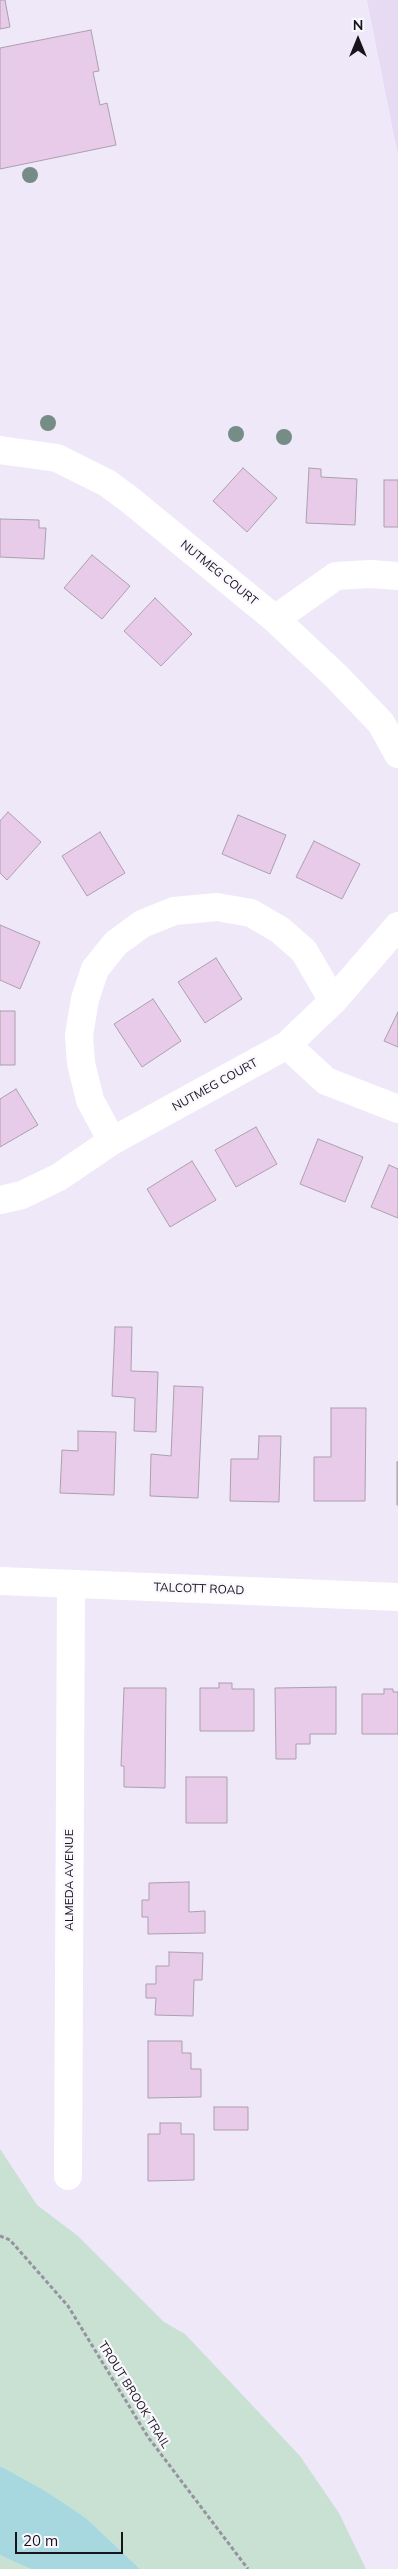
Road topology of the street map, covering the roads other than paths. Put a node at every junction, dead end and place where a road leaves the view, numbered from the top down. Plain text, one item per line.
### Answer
1 (0, 450) edge
2 (398, 576) edge
3 (275, 619) junction
4 (398, 754) edge
5 (398, 926) edge
6 (333, 1001) junction
7 (287, 1045) junction
8 (398, 1108) edge
9 (112, 1141) junction
10 (0, 1200) edge
11 (0, 1581) edge
12 (71, 1584) junction
13 (398, 1597) edge
14 (68, 2176) dead end

1 - 3 street, NUTMEG COURT
2 - 3 street
3 - 4 street, NUTMEG COURT
5 - 6 street, NUTMEG COURT
6 - 7 street, NUTMEG COURT
6 - 9 street
7 - 8 street
7 - 9 street, NUTMEG COURT
9 - 10 street, NUTMEG COURT
11 - 12 street, TALCOTT ROAD
12 - 13 street, TALCOTT ROAD
12 - 14 street, ALMEDA AVENUE

